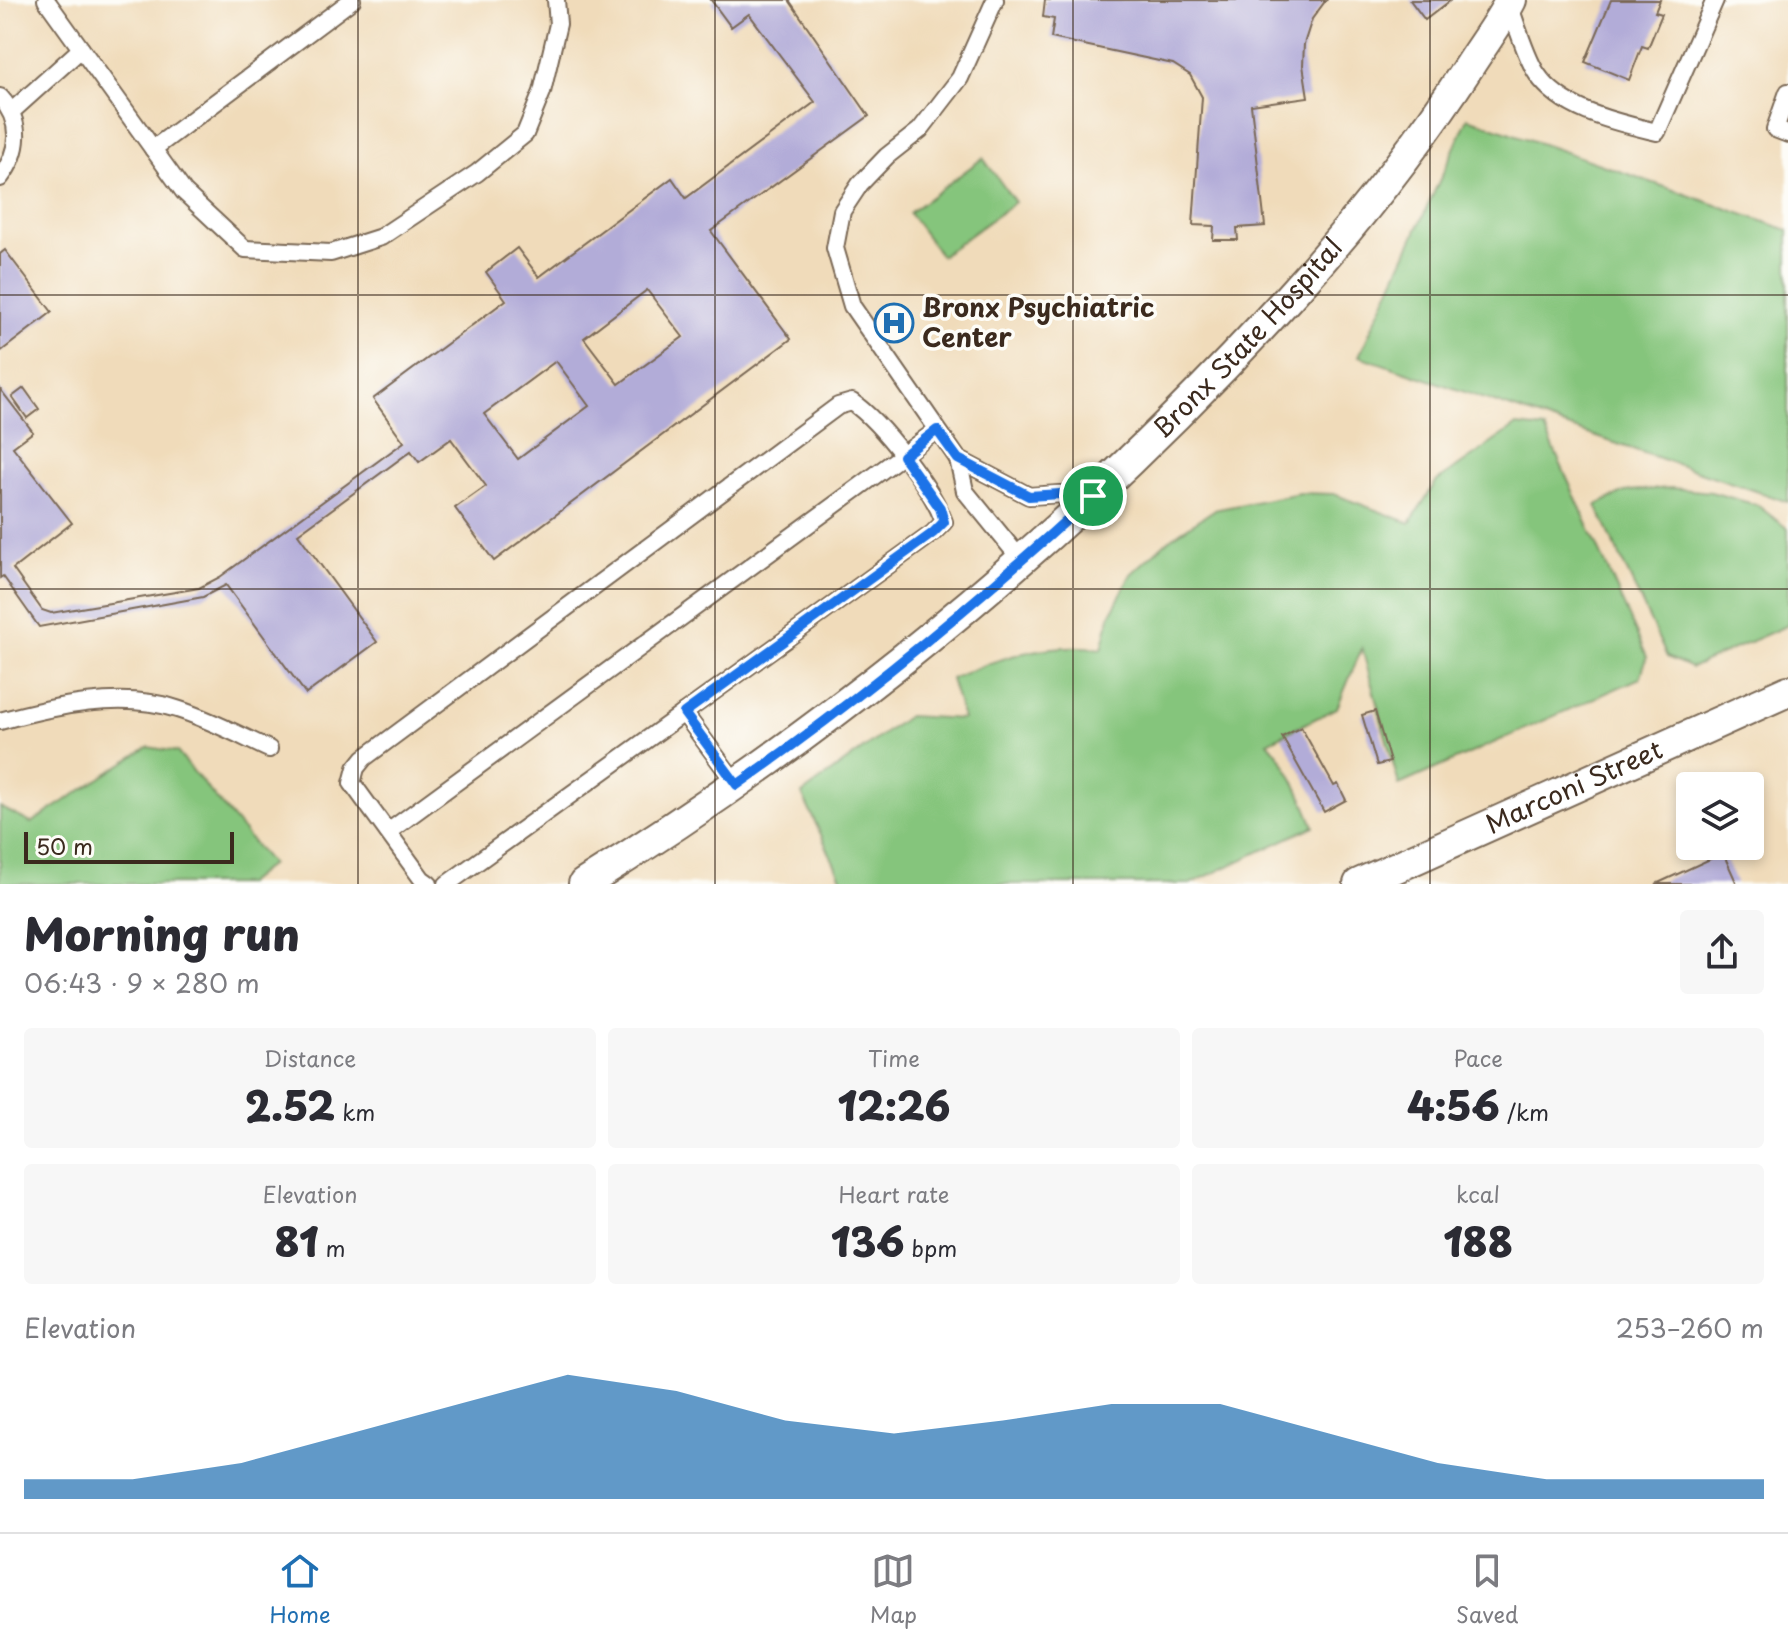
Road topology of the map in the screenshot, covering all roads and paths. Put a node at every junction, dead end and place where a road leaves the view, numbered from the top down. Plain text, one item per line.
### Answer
1 (46, 0) edge
2 (352, 0) edge
3 (556, 0) edge
4 (995, 0) edge
5 (1715, 0) edge
6 (1510, 2) edge
7 (81, 49) junction
8 (1788, 92) edge
9 (0, 97) edge
10 (11, 112) junction
11 (1788, 134) edge
12 (153, 149) junction
13 (0, 178) edge
14 (937, 430) junction
15 (903, 456) junction
16 (958, 459) junction
17 (1093, 496) junction
18 (1022, 561) junction
19 (1788, 691) edge
20 (684, 713) junction
21 (0, 721) edge
22 (269, 749) dead end
23 (737, 785) junction
24 (388, 832) junction
25 (429, 884) edge
26 (447, 884) edge
27 (584, 884) edge
28 (1359, 884) edge

1 - 7 lane
2 - 12 lane
3 - 12 lane
4 - 14 lane
5 - 6 lane
6 - 17 street, Bronx State Hospital
7 - 10 lane
7 - 12 lane
8 - 11 lane
9 - 10 lane
10 - 13 lane
14 - 15 lane
14 - 16 lane
15 - 20 lane
15 - 24 lane
15 - 24 lane
16 - 17 lane
16 - 18 lane
17 - 18 street, Bronx State Hospital
18 - 23 street, Bronx State Hospital
19 - 28 street, Marconi Street
20 - 23 lane
20 - 26 lane
21 - 22 lane
23 - 27 street, Bronx State Hospital
24 - 25 lane

